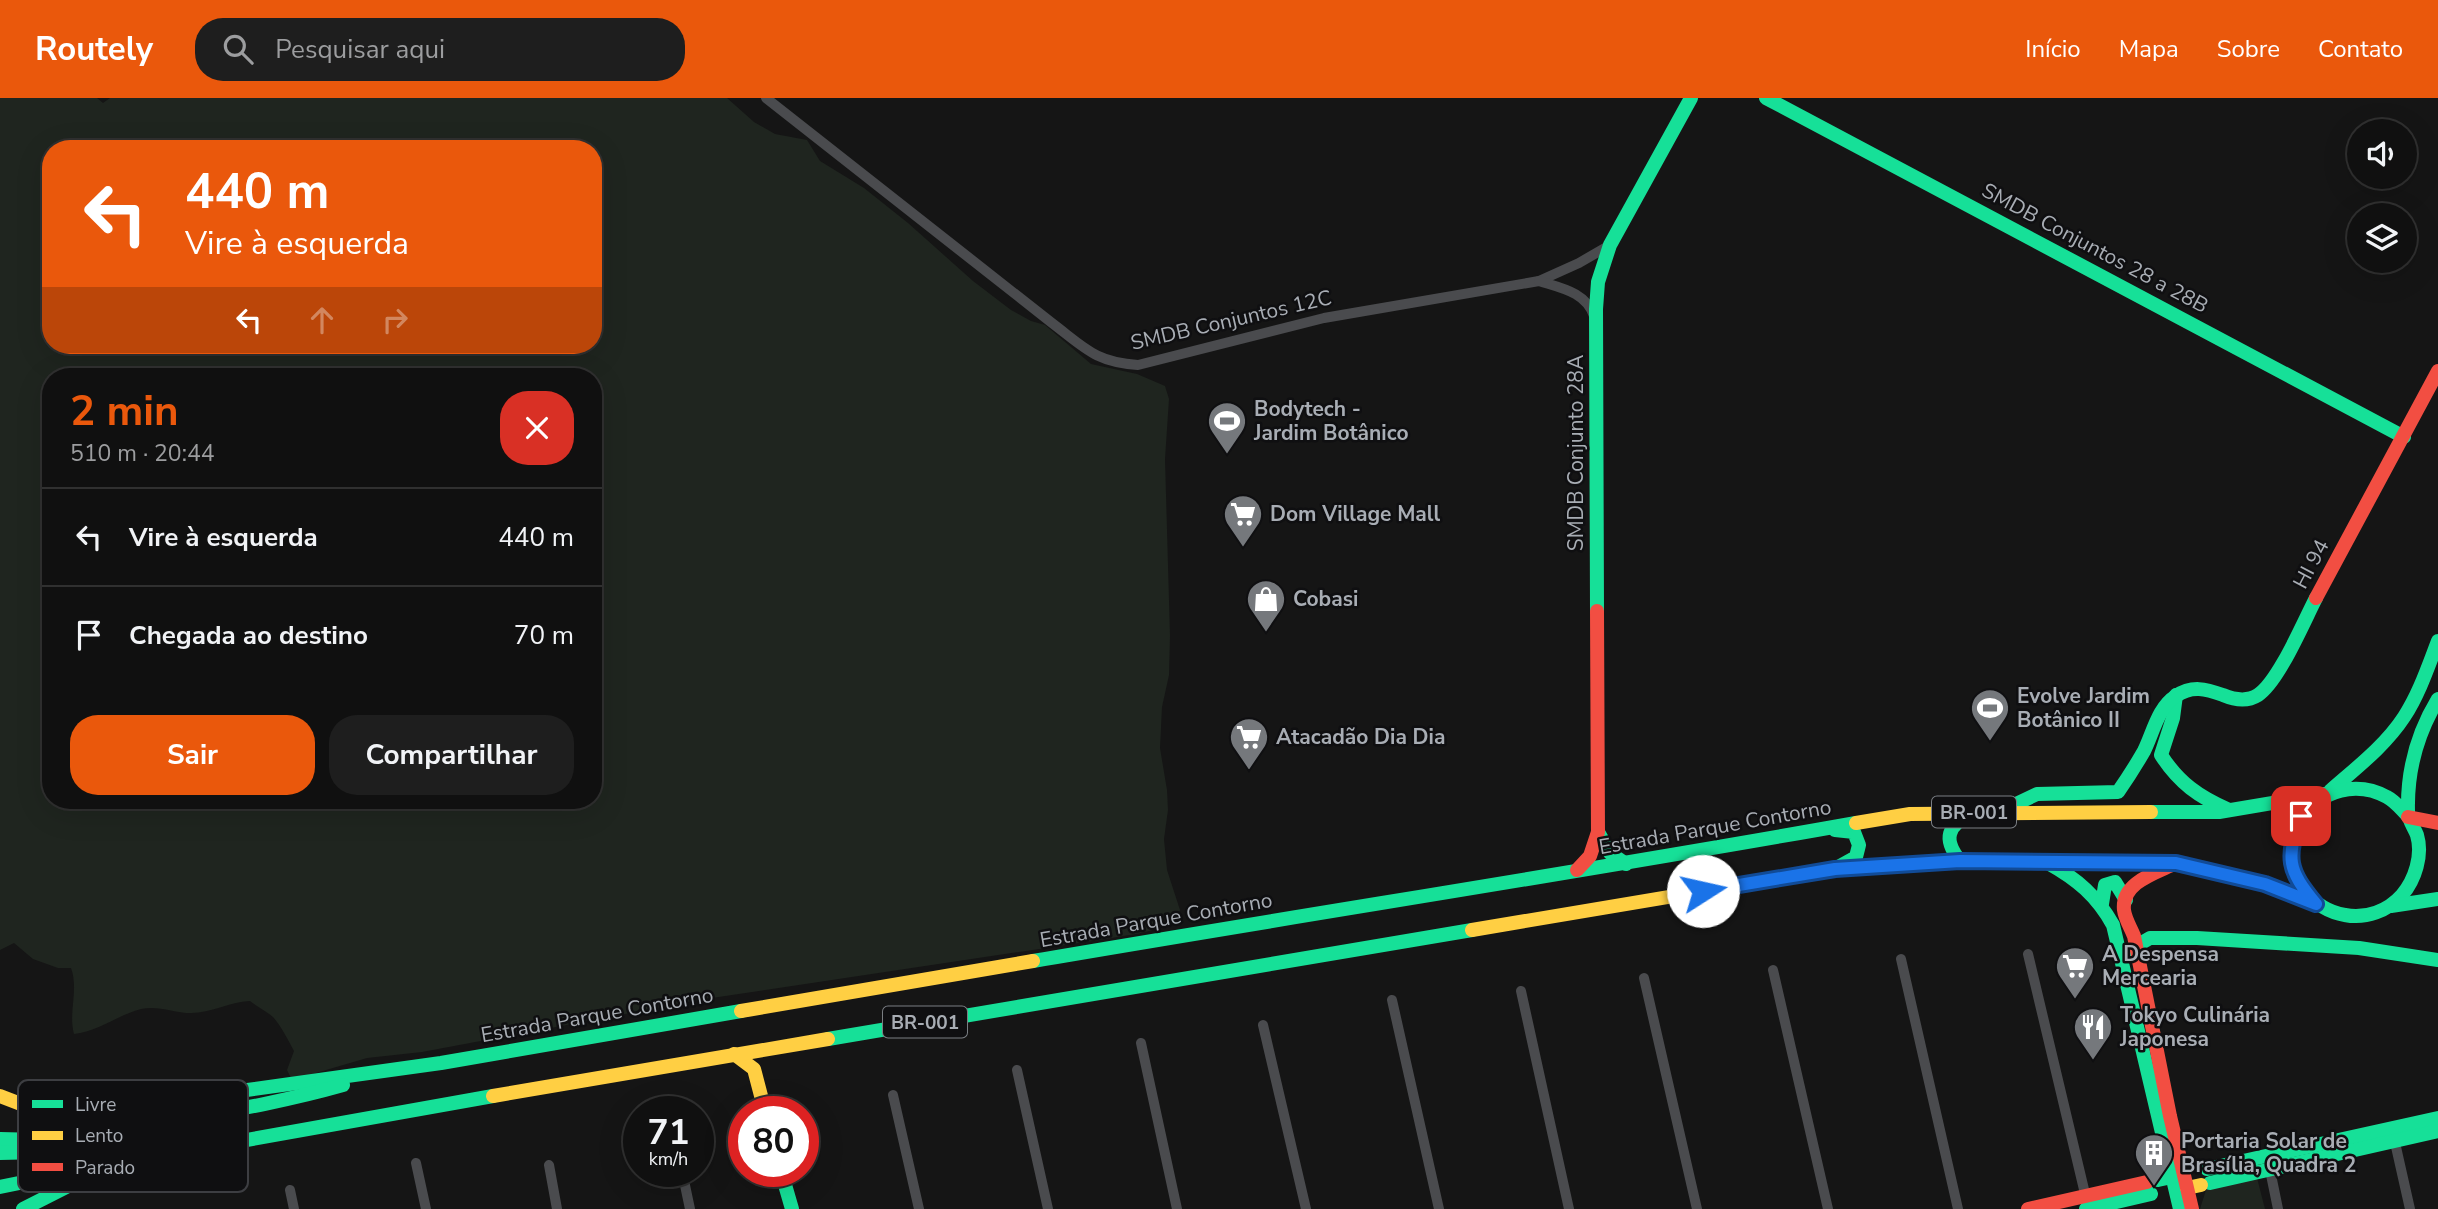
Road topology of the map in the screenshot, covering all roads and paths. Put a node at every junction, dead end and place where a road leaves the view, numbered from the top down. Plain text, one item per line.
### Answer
1 (766, 98) edge
2 (1691, 98) edge
3 (1766, 98) edge
4 (1610, 245) junction
5 (1539, 281) junction
6 (1597, 323) junction
7 (2438, 371) edge
8 (2404, 437) junction
9 (2438, 641) edge
10 (2176, 695) junction
11 (2438, 699) edge
12 (2327, 793) junction
13 (2230, 811) junction
14 (1971, 812) junction
15 (1997, 813) junction
16 (2408, 816) junction
17 (2438, 824) edge
18 (1826, 830) junction
19 (1598, 832) junction
20 (1960, 861) junction
21 (2047, 862) junction
22 (2176, 863) junction
23 (1626, 864) junction
24 (1835, 869) junction
25 (1577, 870) junction
26 (2126, 900) junction
27 (2438, 900) edge
28 (2102, 904) junction
29 (2316, 904) junction
30 (2391, 906) junction
31 (2136, 944) junction
32 (2119, 950) junction
33 (2028, 954) dead end
34 (1901, 959) dead end
35 (2438, 960) edge
36 (1773, 970) dead end
37 (1644, 978) dead end
38 (1521, 991) dead end
39 (1392, 1000) dead end
40 (1264, 1025) dead end
41 (1140, 1043) dead end
42 (761, 1049) junction
43 (734, 1054) junction
44 (400, 1068) junction
45 (754, 1069) junction
46 (1017, 1070) dead end
47 (248, 1089) edge
48 (893, 1095) dead end
49 (761, 1096) edge
50 (422, 1107) junction
51 (248, 1108) edge
52 (2438, 1118) edge
53 (248, 1127) edge
54 (2438, 1131) edge
55 (2393, 1134) junction
56 (0, 1139) edge
57 (18, 1139) edge
58 (248, 1139) edge
59 (0, 1153) edge
60 (18, 1153) edge
61 (2268, 1162) junction
62 (416, 1163) dead end
63 (549, 1165) dead end
64 (18, 1181) edge
65 (2179, 1182) junction
66 (16, 1183) joint
67 (0, 1187) edge
68 (685, 1187) edge
69 (786, 1187) edge
70 (290, 1190) dead end
71 (54, 1192) edge
72 (2087, 1206) edge
73 (23, 1209) edge
74 (294, 1209) edge
75 (426, 1209) edge
76 (557, 1209) edge
77 (690, 1209) edge
78 (792, 1209) edge
79 (919, 1209) edge
80 (1048, 1209) edge
81 (1177, 1209) edge
82 (1306, 1209) edge
83 (1439, 1209) edge
84 (1569, 1209) edge
85 (1697, 1209) edge
86 (1828, 1209) edge
87 (1958, 1209) edge
88 (2028, 1209) edge
89 (2180, 1209) edge
90 (2192, 1209) edge
91 (2278, 1209) edge
92 (2410, 1209) edge

1 - 5 street, SMDB Conjuntos 12C
2 - 4 main road, SMDB Conjunto 28A
3 - 8 main road, SMDB Conjuntos 28 a 28B
4 - 5 street, SMDB Conjuntos 12C
4 - 6 main road, SMDB Conjunto 28A
5 - 6 street, SMDB Conjuntos 12C
6 - 19 main road, SMDB Conjunto 28A
7 - 8 main road, HI 94
8 - 10 main road, HI 94
9 - 12 main road
10 - 13 main road
10 - 15 main road
11 - 16 main road
12 - 13 main road, Estrada Parque Contorno / BR-001
12 - 16 main road, BR-001
12 - 29 main road
13 - 15 main road, Estrada Parque Contorno / BR-001
14 - 15 main road, Estrada Parque Contorno / BR-001
14 - 18 main road, Estrada Parque Contorno / BR-001
14 - 20 main road
16 - 17 main road
16 - 30 main road
18 - 23 main road, Estrada Parque Contorno / BR-001
18 - 24 main road
19 - 23 main road
19 - 25 main road
20 - 21 main road, BR-001
20 - 24 main road, BR-001
21 - 22 main road, BR-001
21 - 28 main road
22 - 26 main road
22 - 29 main road, BR-001
23 - 25 main road, Estrada Parque Contorno / BR-001
24 - 42 main road, BR-001
25 - 44 main road, Estrada Parque Contorno / BR-001
26 - 28 main road
26 - 31 main road
27 - 30 main road
28 - 32 main road
29 - 30 main road, BR-001
31 - 32 main road
31 - 35 main road
31 - 65 main road
32 - 65 main road
33 - 72 street
34 - 87 street
36 - 86 street
37 - 85 street
38 - 84 street
39 - 83 street
40 - 82 street
41 - 81 street
42 - 43 main road, BR-001
42 - 45 main road
43 - 45 main road
43 - 50 main road, BR-001
44 - 47 main road, Estrada Parque Contorno / BR-001
44 - 51 main road
45 - 49 main road
46 - 80 street
48 - 79 street
50 - 53 main road
50 - 58 main road, BR-001
52 - 55 main road
54 - 55 main road
55 - 61 main road
55 - 92 street
56 - 57 main road
59 - 60 main road
61 - 65 main road
61 - 91 street
62 - 75 street
63 - 76 street
64 - 66 main road, bridge
65 - 72 main road
65 - 89 main road
65 - 90 main road
66 - 67 main road, BR-001
68 - 77 street
69 - 78 main road
70 - 74 street
71 - 73 main road
72 - 88 main road

